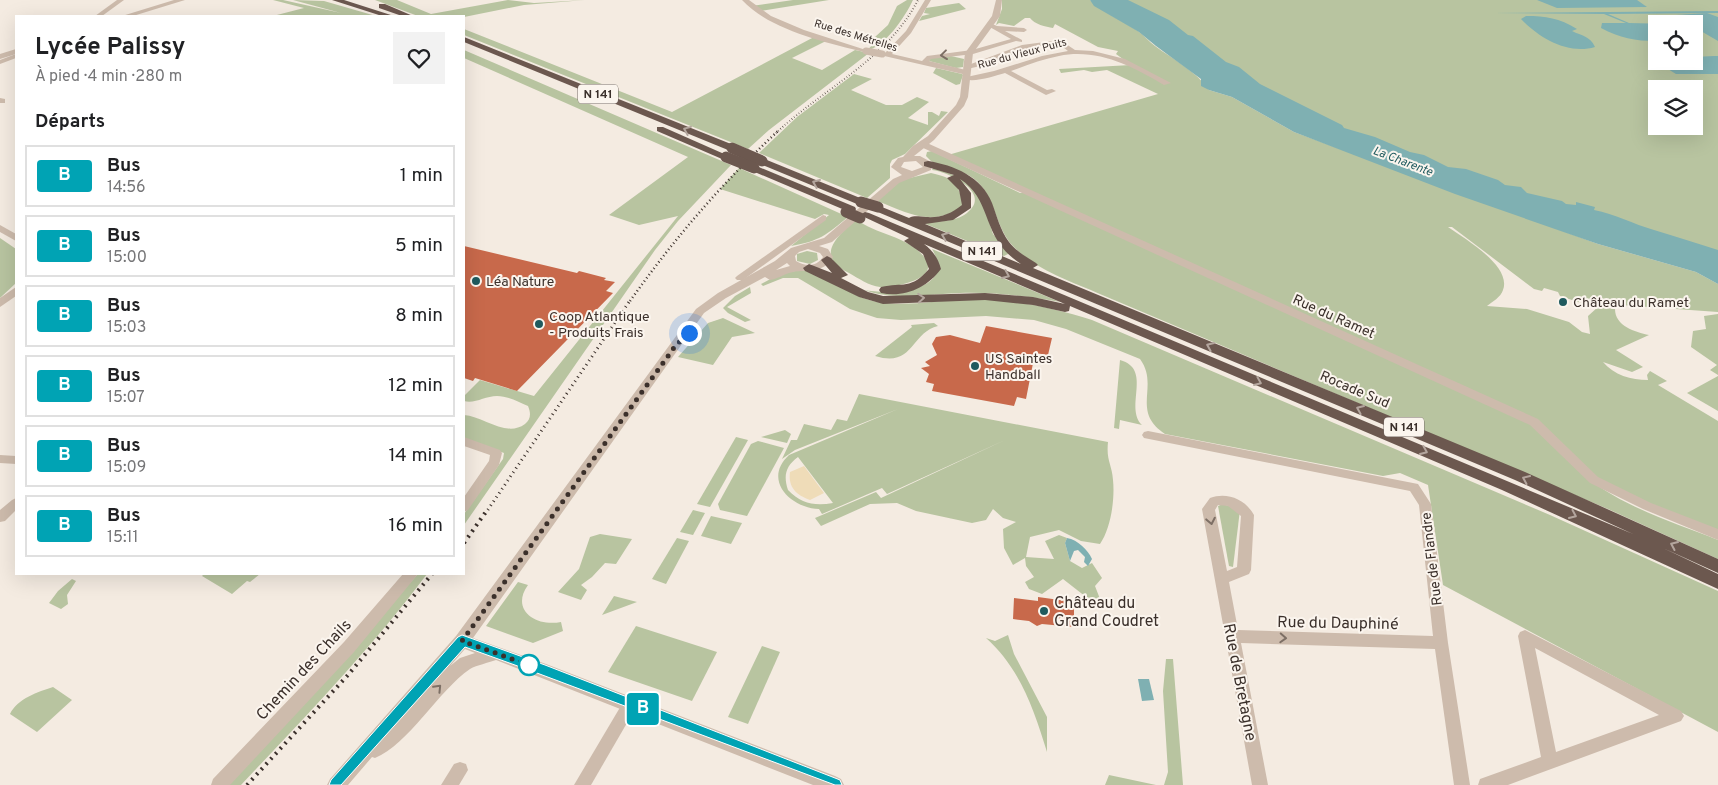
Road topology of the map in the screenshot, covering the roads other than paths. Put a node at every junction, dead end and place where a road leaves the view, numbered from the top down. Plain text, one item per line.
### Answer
1 (121, 0) edge
2 (182, 0) edge
3 (336, 0) edge
4 (366, 0) edge
5 (745, 0) edge
6 (928, 0) edge
7 (999, 0) edge
8 (99, 15) edge
9 (130, 15) edge
10 (387, 15) edge
11 (406, 15) edge
12 (994, 27) junction
13 (1024, 30) dead end
14 (465, 39) edge
15 (1018, 39) junction
16 (465, 46) edge
17 (1031, 46) junction
18 (1072, 50) junction
19 (15, 52) edge
20 (969, 53) junction
21 (884, 55) junction
22 (15, 56) edge
23 (2, 59) edge
24 (15, 61) edge
25 (926, 65) junction
26 (1005, 70) junction
27 (967, 73) junction
28 (1167, 83) dead end
29 (1052, 92) dead end
30 (924, 145) junction
31 (729, 152) junction
32 (907, 158) junction
33 (758, 164) junction
34 (925, 165) junction
35 (898, 170) junction
36 (911, 174) junction
37 (896, 181) junction
38 (877, 207) junction
39 (856, 213) junction
40 (823, 218) dead end
41 (0, 228) edge
42 (15, 237) edge
43 (828, 240) junction
44 (808, 246) junction
45 (789, 251) junction
46 (827, 257) junction
47 (805, 268) junction
48 (740, 278) dead end
49 (15, 291) edge
50 (1088, 295) junction
51 (0, 304) edge
52 (676, 345) junction
53 (1213, 363) junction
54 (1148, 435) dead end
55 (465, 441) edge
56 (0, 459) edge
57 (15, 460) edge
58 (15, 504) edge
59 (465, 505) edge
60 (0, 517) edge
61 (1718, 535) edge
62 (1718, 566) edge
63 (409, 575) edge
64 (1222, 579) junction
65 (1718, 582) edge
66 (1234, 636) junction
67 (462, 641) junction
68 (1441, 643) junction
69 (496, 653) junction
70 (630, 704) junction
71 (1550, 762) junction
72 (460, 770) dead end
73 (337, 783) edge
74 (219, 785) edge
75 (449, 785) edge
76 (582, 785) edge
77 (835, 785) edge
78 (1260, 785) edge
79 (1462, 785) edge
80 (1486, 785) edge

1 - 8 street
2 - 9 street
3 - 10 highway
4 - 11 highway
5 - 21 street, Rue des Métrelles, bridge
6 - 21 street
7 - 12 street
12 - 13 street
12 - 15 street
12 - 20 street
31 -> 14 highway, N 141
15 - 17 street
15 - 20 street
16 - 31 highway, N 141
17 - 18 street
17 - 27 street
18 - 26 street, Rue du Vieux Puits
18 - 28 street, Rue du Vieux Puits
19 - 23 street
20 -> 25 street
20 - 27 street
21 - 25 street, Rue des Métrelles
22 - 23 street
23 - 24 street
25 - 27 street, Rue des Métrelles
26 - 27 street, Rue du Vieux Puits
26 - 29 street
27 - 30 street
30 - 32 street
30 - 34 street
30 - 61 street, Rue du Ramet
31 - 33 highway, N 141, bridge
32 - 34 street
32 - 35 street
38 -> 33 highway, N 141, bridge
33 - 39 highway, N 141
34 - 36 street
34 - 38 highway
34 - 50 highway
35 - 36 street
35 - 37 street
36 - 37 street
37 - 43 street
50 -> 38 highway, N 141
39 - 46 highway
39 -> 53 highway, N 141
40 - 45 street
41 - 42 street
43 - 44 street
43 - 46 street
44 - 45 street
44 - 46 street
45 - 47 street
45 - 48 street
45 - 52 street
46 - 47 street
47 - 52 street
47 -> 53 highway
49 - 51 street
62 -> 50 highway, Rocade Sud / N 141
52 - 67 street
53 -> 65 highway, N 141
54 - 68 street, Rue de Flandre
55 - 59 street
56 - 57 street
58 - 60 street
63 - 74 street, Chemin des Chails
64 -> 64 street, Rue de Bretagne
64 - 66 street, Rue de Bretagne
66 -> 68 street, Rue du Dauphiné
66 - 78 street, Rue de Bretagne
67 - 69 street
67 - 73 street
68 - 79 street, Rue de Flandre
69 - 70 street
73 -> 69 street
70 - 76 street
70 - 77 street
71 - 71 street
71 - 80 street
72 - 75 street

